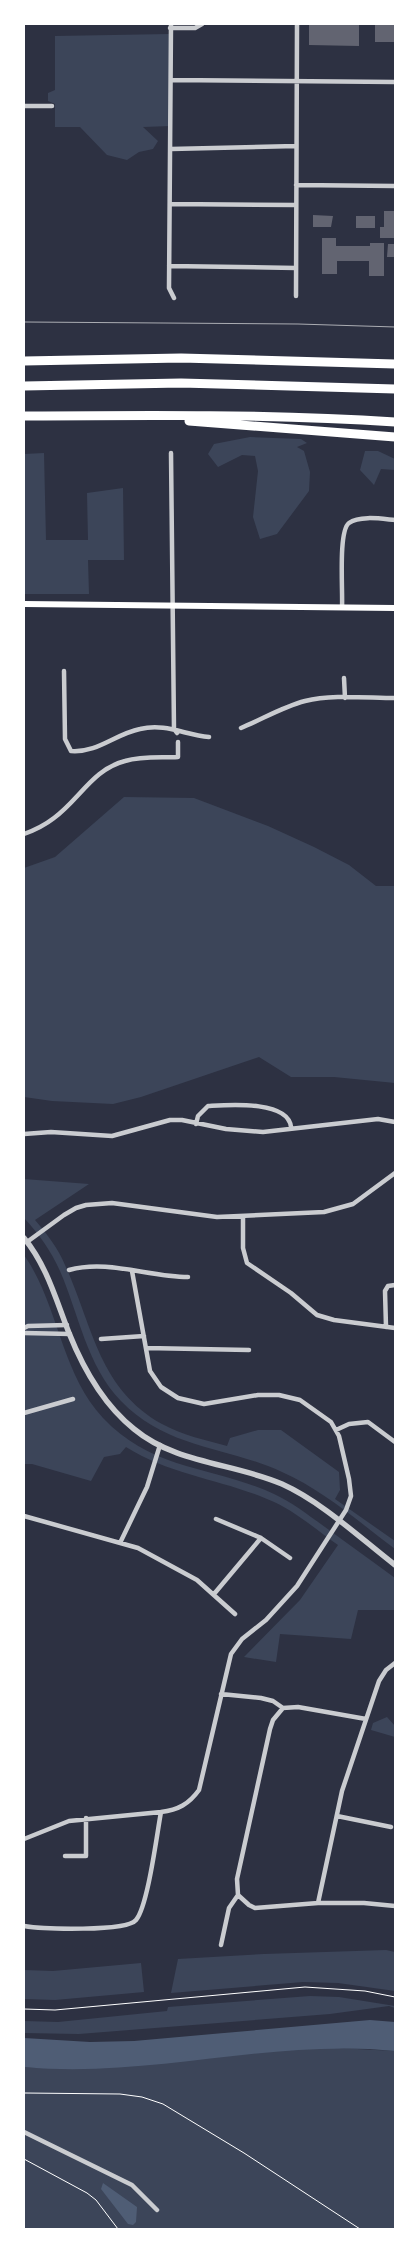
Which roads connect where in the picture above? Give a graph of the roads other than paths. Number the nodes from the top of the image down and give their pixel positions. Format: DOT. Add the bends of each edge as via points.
graph roads {
  1 [pos="202,24"];
  2 [pos="297,24"];
  3 [pos="170,26"];
  4 [pos="170,80"];
  5 [pos="297,82"];
  6 [pos="395,82"];
  7 [pos="24,106"];
  8 [pos="52,106"];
  9 [pos="296,146"];
  10 [pos="171,149"];
  11 [pos="296,185"];
  12 [pos="395,186"];
  13 [pos="170,204"];
  14 [pos="296,205"];
  15 [pos="169,266"];
  16 [pos="296,268"];
  17 [pos="296,296"];
  18 [pos="174,298"];
  19 [pos="106,359"];
  20 [pos="24,361"];
  21 [pos="395,364"];
  22 [pos="24,366"];
  23 [pos="24,386"];
  24 [pos="395,389"];
  25 [pos="126,415"];
  26 [pos="24,416"];
  27 [pos="395,422"];
  28 [pos="395,437"];
  29 [pos="171,453"];
  30 [pos="395,520"];
  31 [pos="24,604"];
  32 [pos="171,606"];
  33 [pos="342,607"];
  34 [pos="395,608"];
  35 [pos="64,671"];
  36 [pos="344,678"];
  37 [pos="345,698"];
  38 [pos="395,698"];
  39 [pos="241,728"];
  40 [pos="176,731"];
  41 [pos="209,737"];
  42 [pos="178,742"];
  43 [pos="24,834"];
  44 [pos="395,1122"];
  45 [pos="196,1124"];
  46 [pos="291,1127"];
  47 [pos="24,1134"];
  48 [pos="395,1173"];
  49 [pos="243,1217"];
  50 [pos="26,1240"];
  51 [pos="69,1270"];
  52 [pos="132,1271"];
  53 [pos="188,1277"];
  54 [pos="395,1285"];
  55 [pos="66,1325"];
  56 [pos="386,1327"];
  57 [pos="24,1328"];
  58 [pos="395,1328"];
  59 [pos="24,1333"];
  60 [pos="70,1334"];
  61 [pos="144,1336"];
  62 [pos="101,1339"];
  63 [pos="146,1348"];
  64 [pos="249,1350"];
  65 [pos="73,1399"];
  66 [pos="24,1413"];
  67 [pos="336,1430"];
  68 [pos="395,1442"];
  69 [pos="160,1445"];
  70 [pos="24,1516"];
  71 [pos="216,1519"];
  72 [pos="339,1521"];
  73 [pos="261,1538"];
  74 [pos="120,1543"];
  75 [pos="290,1558"];
  76 [pos="395,1565"];
  77 [pos="214,1594"];
  78 [pos="236,1614"];
  79 [pos="395,1663"];
  80 [pos="221,1694"];
  81 [pos="283,1708"];
  82 [pos="366,1719"];
  83 [pos="161,1812"];
  84 [pos="337,1816"];
  85 [pos="86,1818"];
  86 [pos="391,1827"];
  87 [pos="24,1839"];
  88 [pos="65,1856"];
  89 [pos="238,1895"];
  90 [pos="318,1903"];
  91 [pos="395,1906"];
  92 [pos="24,1926"];
  93 [pos="221,1945"];
  94 [pos="24,2132"];
  95 [pos="157,2210"];
  1 -- 3 [label="street" via="195,28"];
  2 -- 5 [label="street"];
  3 -- 4 [label="street"];
  4 -- 5 [label="street"];
  4 -- 10 [label="street"];
  5 -- 6 [label="street"];
  5 -- 9 [label="street"];
  7 -- 8 [label="street"];
  9 -- 10 [label="street"];
  9 -- 11 [label="street"];
  10 -- 13 [label="street"];
  11 -- 12 [label="street"];
  11 -- 14 [label="street"];
  13 -- 14 [label="street"];
  13 -- 15 [label="street"];
  14 -- 16 [label="street"];
  15 -- 16 [label="street"];
  15 -- 18 [label="street" via="169,288"];
  16 -- 17 [label="street"];
  19 -- 20 [label="highway"];
  19 -- 21 [label="highway"];
  19 -- 22 [label="highway"];
  23 -- 24 [label="highway" via="181,383"];
  25 -- 26 [label="highway"];
  25 -- 27 [label="highway"];
  25 -- 28 [label="highway"];
  29 -- 32 [label="street"];
  30 -- 33 [label="street" via="360,520 348,524 344,534"];
  31 -- 32 [label="main road"];
  32 -- 33 [label="main road"];
  32 -- 40 [label="street"];
  33 -- 34 [label="main road"];
  35 -- 40 [label="street" via="65,739 71,751 91,750 140,729 154,727"];
  36 -- 37 [label="street"];
  37 -- 38 [label="street"];
  37 -- 39 [label="street" via="307,700"];
  40 -- 41 [label="street"];
  42 -- 43 [label="street" via="178,758 136,759 114,765 91,782 56,817"];
  44 -- 46 [label="street" via="378,1118"];
  45 -- 46 [label="street" via="246,1132"];
  45 -- 46 [label="street" via="198,1116 208,1106 248,1104 285,1114"];
  45 -- 47 [label="street" via="170,1120 112,1136 51,1132"];
  48 -- 49 [label="street" via="362,1198 342,1208"];
  49 -- 50 [label="street" via="196,1216 97,1203 76,1208"];
  49 -- 56 [label="street" via="244,1254 251,1267 317,1315"];
  50 -- 55 [label="street" via="49,1279"];
  51 -- 52 [label="street" via="100,1266"];
  52 -- 53 [label="street"];
  52 -- 61 [label="street"];
  54 -- 56 [label="street" via="388,1286 385,1291"];
  55 -- 57 [label="street"];
  55 -- 60 [label="street"];
  56 -- 58 [label="street"];
  59 -- 60 [label="street"];
  60 -- 69 [label="street" via="100,1392 135,1430"];
  61 -- 62 [label="street"];
  61 -- 63 [label="street"];
  63 -- 64 [label="street"];
  63 -- 67 [label="street" via="150,1371 170,1395 204,1404 258,1395 290,1397 321,1414"];
  65 -- 66 [label="street"];
  67 -- 68 [label="street" via="368,1422"];
  67 -- 72 [label="street" via="344,1452 350,1496"];
  69 -- 72 [label="street" via="195,1459 281,1483 310,1499"];
  69 -- 74 [label="street" via="147,1487"];
  70 -- 74 [label="street"];
  71 -- 73 [label="street"];
  72 -- 76 [label="street"];
  72 -- 80 [label="street" via="291,1594 236,1646"];
  73 -- 75 [label="street"];
  73 -- 77 [label="street"];
  74 -- 77 [label="street" via="138,1548 191,1576"];
  77 -- 78 [label="street"];
  79 -- 82 [label="street" via="379,1681"];
  80 -- 81 [label="street" via="273,1701"];
  80 -- 83 [label="street" via="199,1790 183,1806"];
  81 -- 82 [label="street" via="298,1707"];
  81 -- 89 [label="street" via="270,1729 238,1879"];
  82 -- 84 [label="street"];
  83 -- 85 [label="street"];
  83 -- 92 [label="street" via="144,1902 135,1921 125,1926 94,1928"];
  84 -- 86 [label="street"];
  84 -- 90 [label="street"];
  85 -- 87 [label="street" via="62,1822"];
  85 -- 88 [label="street" via="86,1856"];
  89 -- 90 [label="street" via="255,1908"];
  89 -- 93 [label="street" via="229,1908"];
  90 -- 91 [label="street"];
  94 -- 95 [label="street" via="132,2185"];
}
